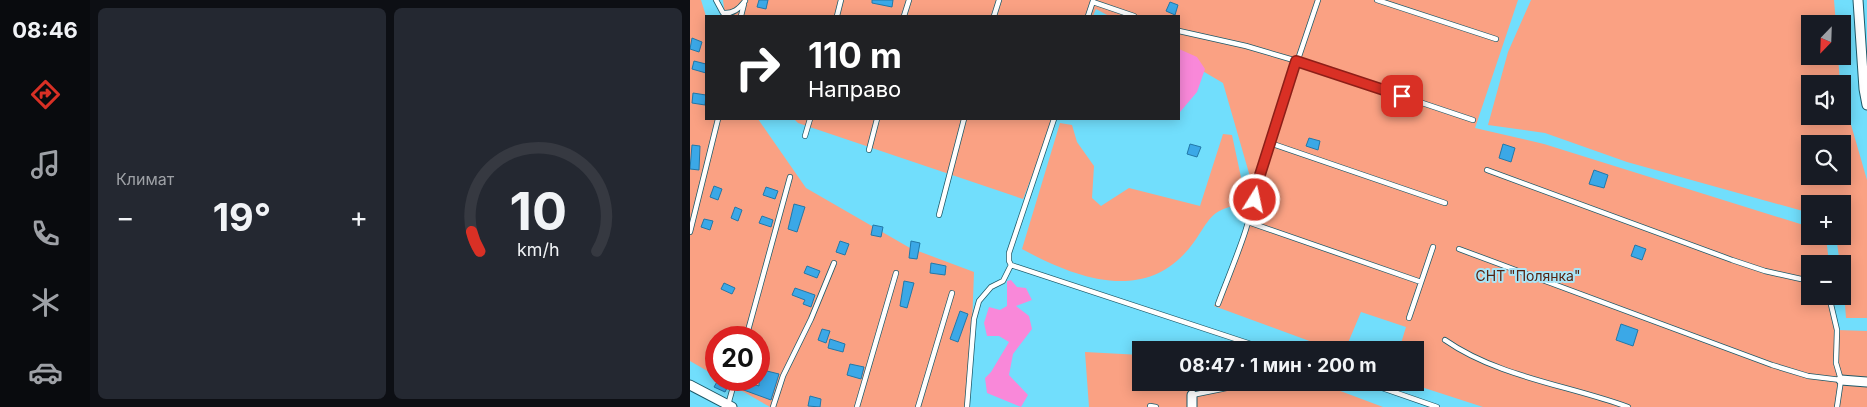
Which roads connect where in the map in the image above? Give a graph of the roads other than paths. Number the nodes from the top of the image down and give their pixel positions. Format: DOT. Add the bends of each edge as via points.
graph roads {
  1 [pos="716,0"];
  2 [pos="745,0"];
  3 [pos="841,0"];
  4 [pos="909,0"];
  5 [pos="999,0"];
  6 [pos="1318,0"];
  7 [pos="1377,0"];
  8 [pos="1858,0"];
  9 [pos="1093,1"];
  10 [pos="741,15"];
  11 [pos="837,15"];
  12 [pos="904,15"];
  13 [pos="994,15"];
  14 [pos="1088,15"];
  15 [pos="1131,15"];
  16 [pos="1180,31"];
  17 [pos="1496,39"];
  18 [pos="1296,61"];
  19 [pos="1867,105"];
  20 [pos="718,120"];
  21 [pos="810,120"];
  22 [pos="877,120"];
  23 [pos="964,120"];
  24 [pos="1054,120"];
  25 [pos="1473,120"];
  26 [pos="805,136"];
  27 [pos="1270,143"];
  28 [pos="869,150"];
  29 [pos="1486,170"];
  30 [pos="790,177"];
  31 [pos="1445,203"];
  32 [pos="938,215"];
  33 [pos="1248,222"];
  34 [pos="690,232"];
  35 [pos="1433,247"];
  36 [pos="1459,249"];
  37 [pos="834,263"];
  38 [pos="1011,265"];
  39 [pos="896,273"];
  40 [pos="1801,279"];
  41 [pos="1421,282"];
  42 [pos="952,293"];
  43 [pos="1218,304"];
  44 [pos="1831,305"];
  45 [pos="1409,318"];
  46 [pos="749,326"];
  47 [pos="1445,340"];
  48 [pos="1242,341"];
  49 [pos="1841,380"];
  50 [pos="1867,382"];
  51 [pos="690,385"];
  52 [pos="733,391"];
  53 [pos="1192,391"];
  54 [pos="1212,391"];
  55 [pos="1391,391"];
  56 [pos="1192,395"];
  57 [pos="730,406"];
  58 [pos="1150,406"];
  59 [pos="773,407"];
  60 [pos="857,407"];
  61 [pos="918,407"];
  62 [pos="967,407"];
  63 [pos="1156,407"];
  64 [pos="1192,407"];
  65 [pos="1437,407"];
  66 [pos="1628,407"];
  67 [pos="1837,407"];
  1 -- 2 [label="lane" via="722,13 728,14 738,10"];
  2 -- 10 [label="lane"];
  3 -- 11 [label="lane"];
  4 -- 12 [label="lane"];
  5 -- 13 [label="lane"];
  6 -- 18 [label="lane"];
  7 -- 17 [label="lane"];
  8 -- 19 [label="street"];
  9 -- 14 [label="lane"];
  9 -- 15 [label="lane"];
  16 -- 18 [label="lane"];
  18 -- 25 [label="lane"];
  18 -- 27 [label="lane"];
  20 -- 34 [label="lane"];
  21 -- 26 [label="lane"];
  22 -- 28 [label="lane"];
  23 -- 32 [label="lane"];
  24 -- 38 [label="lane" via="1009,253"];
  27 -- 31 [label="lane"];
  27 -- 33 [label="lane"];
  29 -- 40 [label="lane" via="1732,260"];
  30 -- 46 [label="lane"];
  33 -- 41 [label="lane"];
  33 -- 43 [label="lane"];
  35 -- 41 [label="lane"];
  36 -- 49 [label="lane" via="1772,365 1808,376"];
  37 -- 59 [label="lane" via="782,376"];
  38 -- 48 [label="lane"];
  38 -- 62 [label="lane" via="1003,280 983,294 979,301 974,319"];
  39 -- 60 [label="lane"];
  41 -- 45 [label="lane"];
  42 -- 61 [label="lane"];
  44 -- 49 [label="lane" via="1837,330 1836,363"];
  47 -- 66 [label="lane" via="1488,364"];
  49 -- 50 [label="street"];
  49 -- 67 [label="lane"];
  51 -- 57 [label="street"];
  52 -- 57 [label="lane"];
  53 -- 56 [label="lane"];
  54 -- 56 [label="lane"];
  55 -- 65 [label="lane"];
  56 -- 64 [label="street"];
  58 -- 63 [label="lane"];
}
